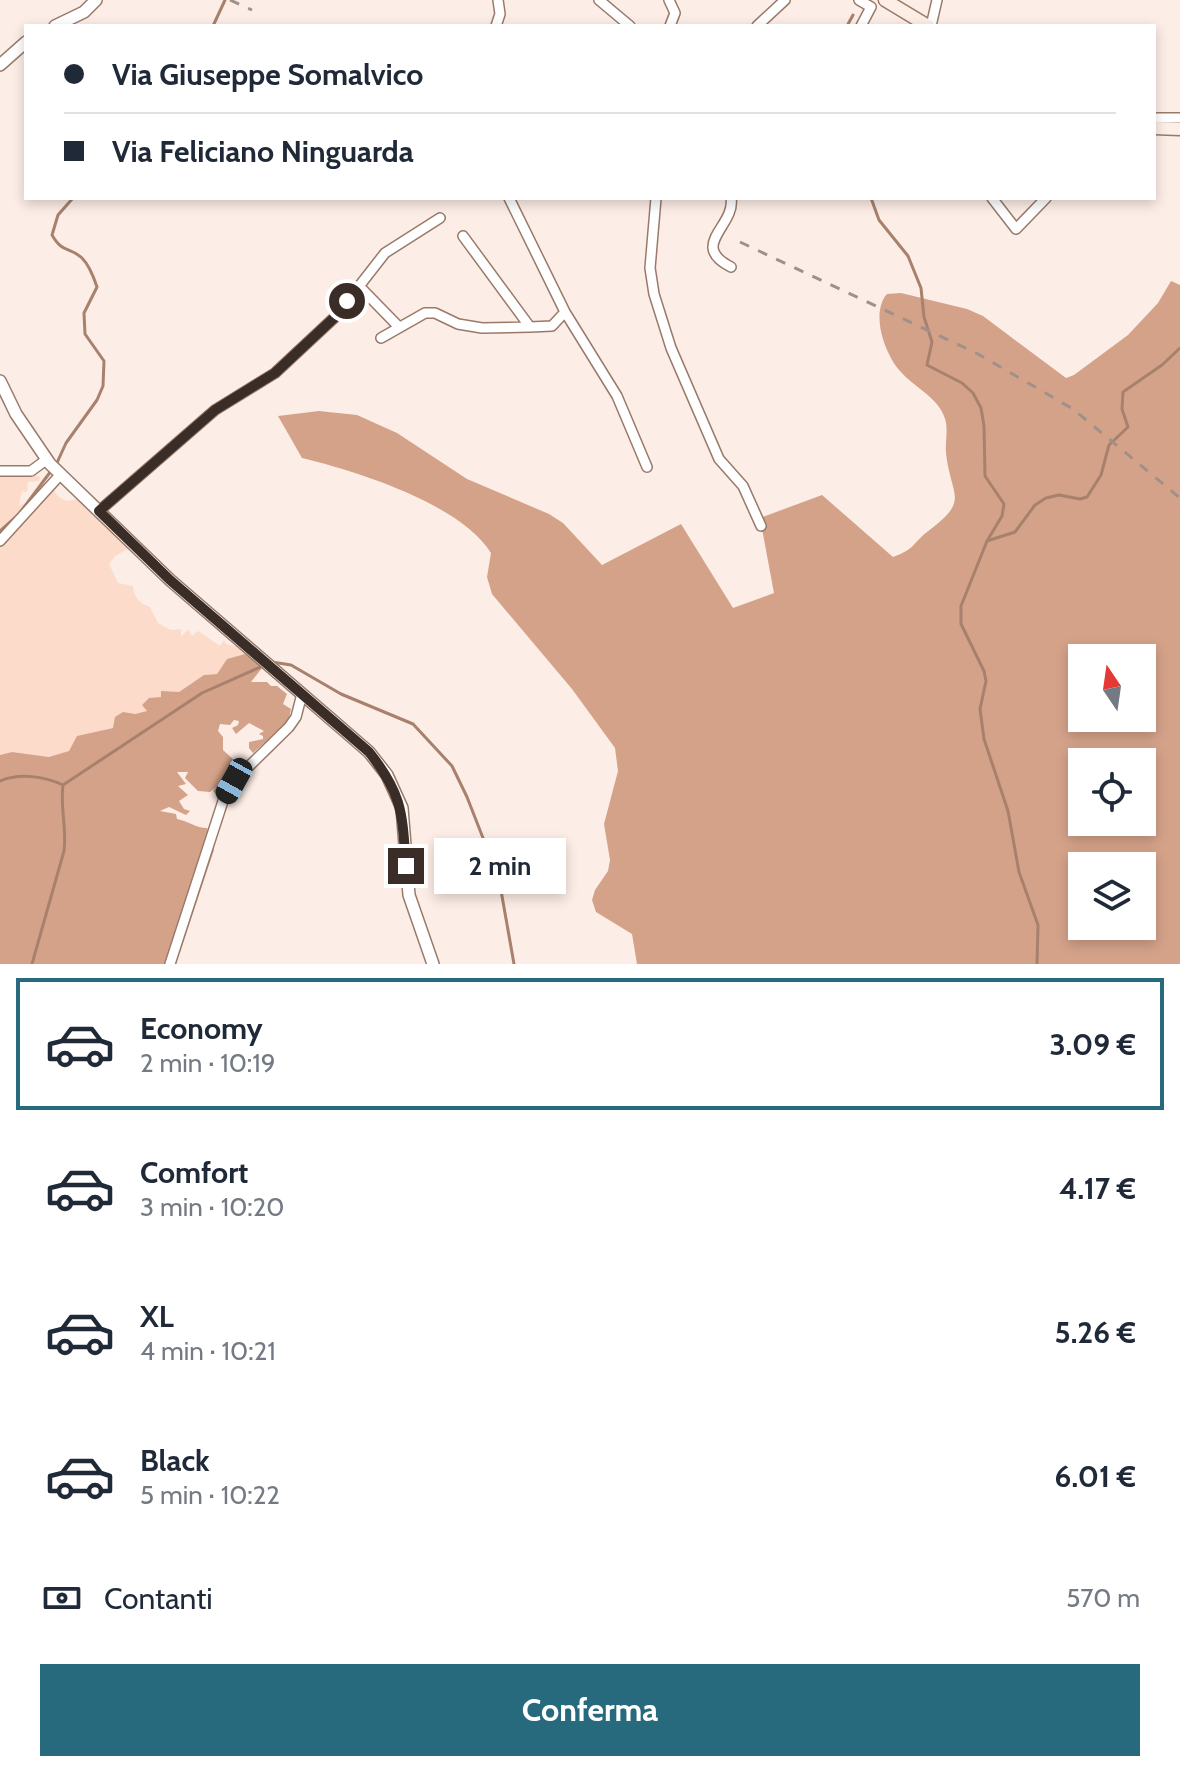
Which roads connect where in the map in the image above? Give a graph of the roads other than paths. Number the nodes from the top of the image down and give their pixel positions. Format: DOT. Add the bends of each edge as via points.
graph roads {
  1 [pos="96,0"];
  2 [pos="498,0"];
  3 [pos="599,0"];
  4 [pos="669,0"];
  5 [pos="785,0"];
  6 [pos="859,0"];
  7 [pos="885,0"];
  8 [pos="937,0"];
  9 [pos="767,21"];
  10 [pos="59,24"];
  11 [pos="497,24"];
  12 [pos="628,24"];
  13 [pos="671,24"];
  14 [pos="862,24"];
  15 [pos="927,24"];
  16 [pos="931,24"];
  17 [pos="24,44"];
  18 [pos="0,65"];
  19 [pos="1156,118"];
  20 [pos="1180,118"];
  21 [pos="1156,128"];
  22 [pos="1180,129"];
  23 [pos="510,200"];
  24 [pos="656,200"];
  25 [pos="731,200"];
  26 [pos="994,200"];
  27 [pos="1044,200"];
  28 [pos="440,218"];
  29 [pos="463,236"];
  30 [pos="731,267"];
  31 [pos="359,286"];
  32 [pos="565,312"];
  33 [pos="399,327"];
  34 [pos="530,327"];
  35 [pos="381,338"];
  36 [pos="0,381"];
  37 [pos="647,467"];
  38 [pos="54,468"];
  39 [pos="0,471"];
  40 [pos="99,511"];
  41 [pos="761,526"];
  42 [pos="0,541"];
  43 [pos="302,694"];
  44 [pos="170,964"];
  45 [pos="433,964"];
  1 -- 10 [label="street"];
  2 -- 11 [label="street"];
  3 -- 12 [label="street"];
  4 -- 13 [label="street" via="675,13"];
  5 -- 9 [label="street"];
  6 -- 14 [label="street" via="871,7"];
  7 -- 15 [label="main road"];
  8 -- 16 [label="street"];
  17 -- 18 [label="street"];
  19 -- 20 [label="street"];
  21 -- 22 [label="main road"];
  23 -- 32 [label="street"];
  24 -- 41 [label="street" via="650,268 671,348 719,459 743,486"];
  25 -- 30 [label="street" via="712,245 719,261"];
  26 -- 27 [label="street" via="1016,229"];
  28 -- 31 [label="street" via="385,253"];
  29 -- 34 [label="street"];
  31 -- 33 [label="street"];
  31 -- 40 [label="street" via="335,317 275,373 215,410"];
  32 -- 34 [label="street" via="552,326"];
  32 -- 37 [label="street" via="617,396"];
  33 -- 34 [label="street" via="435,313 482,328"];
  33 -- 35 [label="street"];
  36 -- 38 [label="street"];
  38 -- 39 [label="street"];
  38 -- 40 [label="street"];
  38 -- 42 [label="street"];
  40 -- 43 [label="street"];
  43 -- 44 [label="street" via="289,727 234,781 224,798"];
  43 -- 45 [label="street" via="369,752 387,775 402,808 409,895"];
}
